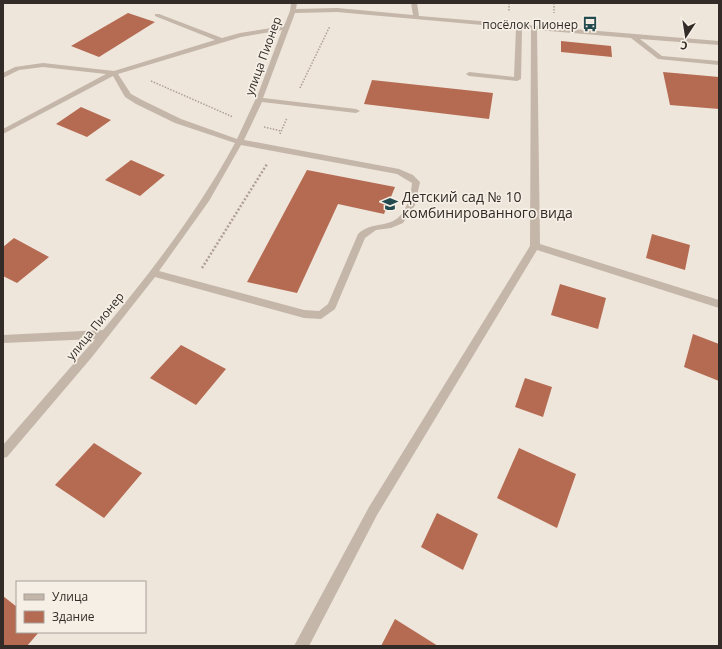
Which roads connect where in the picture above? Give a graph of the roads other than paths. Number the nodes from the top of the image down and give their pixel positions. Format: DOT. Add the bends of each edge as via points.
graph roads {
  1 [pos="414,3"];
  2 [pos="293,7"];
  3 [pos="157,16"];
  4 [pos="416,17"];
  5 [pos="519,27"];
  6 [pos="286,28"];
  7 [pos="534,28"];
  8 [pos="633,36"];
  9 [pos="220,40"];
  10 [pos="719,43"];
  11 [pos="719,62"];
  12 [pos="114,73"];
  13 [pos="469,74"];
  14 [pos="3,76"];
  15 [pos="261,100"];
  16 [pos="356,111"];
  17 [pos="3,132"];
  18 [pos="240,142"];
  19 [pos="535,246"];
  20 [pos="153,273"];
  21 [pos="719,304"];
  22 [pos="105,334"];
  23 [pos="3,339"];
  24 [pos="3,453"];
  25 [pos="301,646"];
  1 -- 4 [label="street"];
  2 -- 4 [label="street, улица Пионер"];
  2 -- 6 [label="street, улица Пионер"];
  3 -- 9 [label="street"];
  4 -- 5 [label="street, улица Пионер"];
  5 -- 7 [label="street, улица Пионер"];
  5 -- 13 [label="street" via="517,79"];
  6 -- 9 [label="street" via="255,31"];
  6 -- 15 [label="street, улица Пионер"];
  7 -- 8 [label="street, улица Пионер"];
  7 -- 19 [label="street"];
  8 -- 10 [label="street, улица Пионер"];
  8 -- 11 [label="street" via="660,58"];
  9 -- 12 [label="street"];
  12 -- 14 [label="street" via="43,65 17,68"];
  12 -- 17 [label="street"];
  12 -- 18 [label="street" via="128,94 139,102 178,121"];
  15 -- 16 [label="street"];
  15 -- 18 [label="street, улица Пионер"];
  18 -- 20 [label="street, улица Пионер" via="222,173"];
  18 -- 20 [label="street" via="399,172 416,182 416,191 405,216 397,223 370,228 362,236 332,306 322,314 304,314"];
  19 -- 21 [label="street"];
  19 -- 25 [label="street" via="373,511"];
  20 -- 22 [label="street, улица Пионер"];
  22 -- 23 [label="street"];
  22 -- 24 [label="street, улица Пионер"];
}
